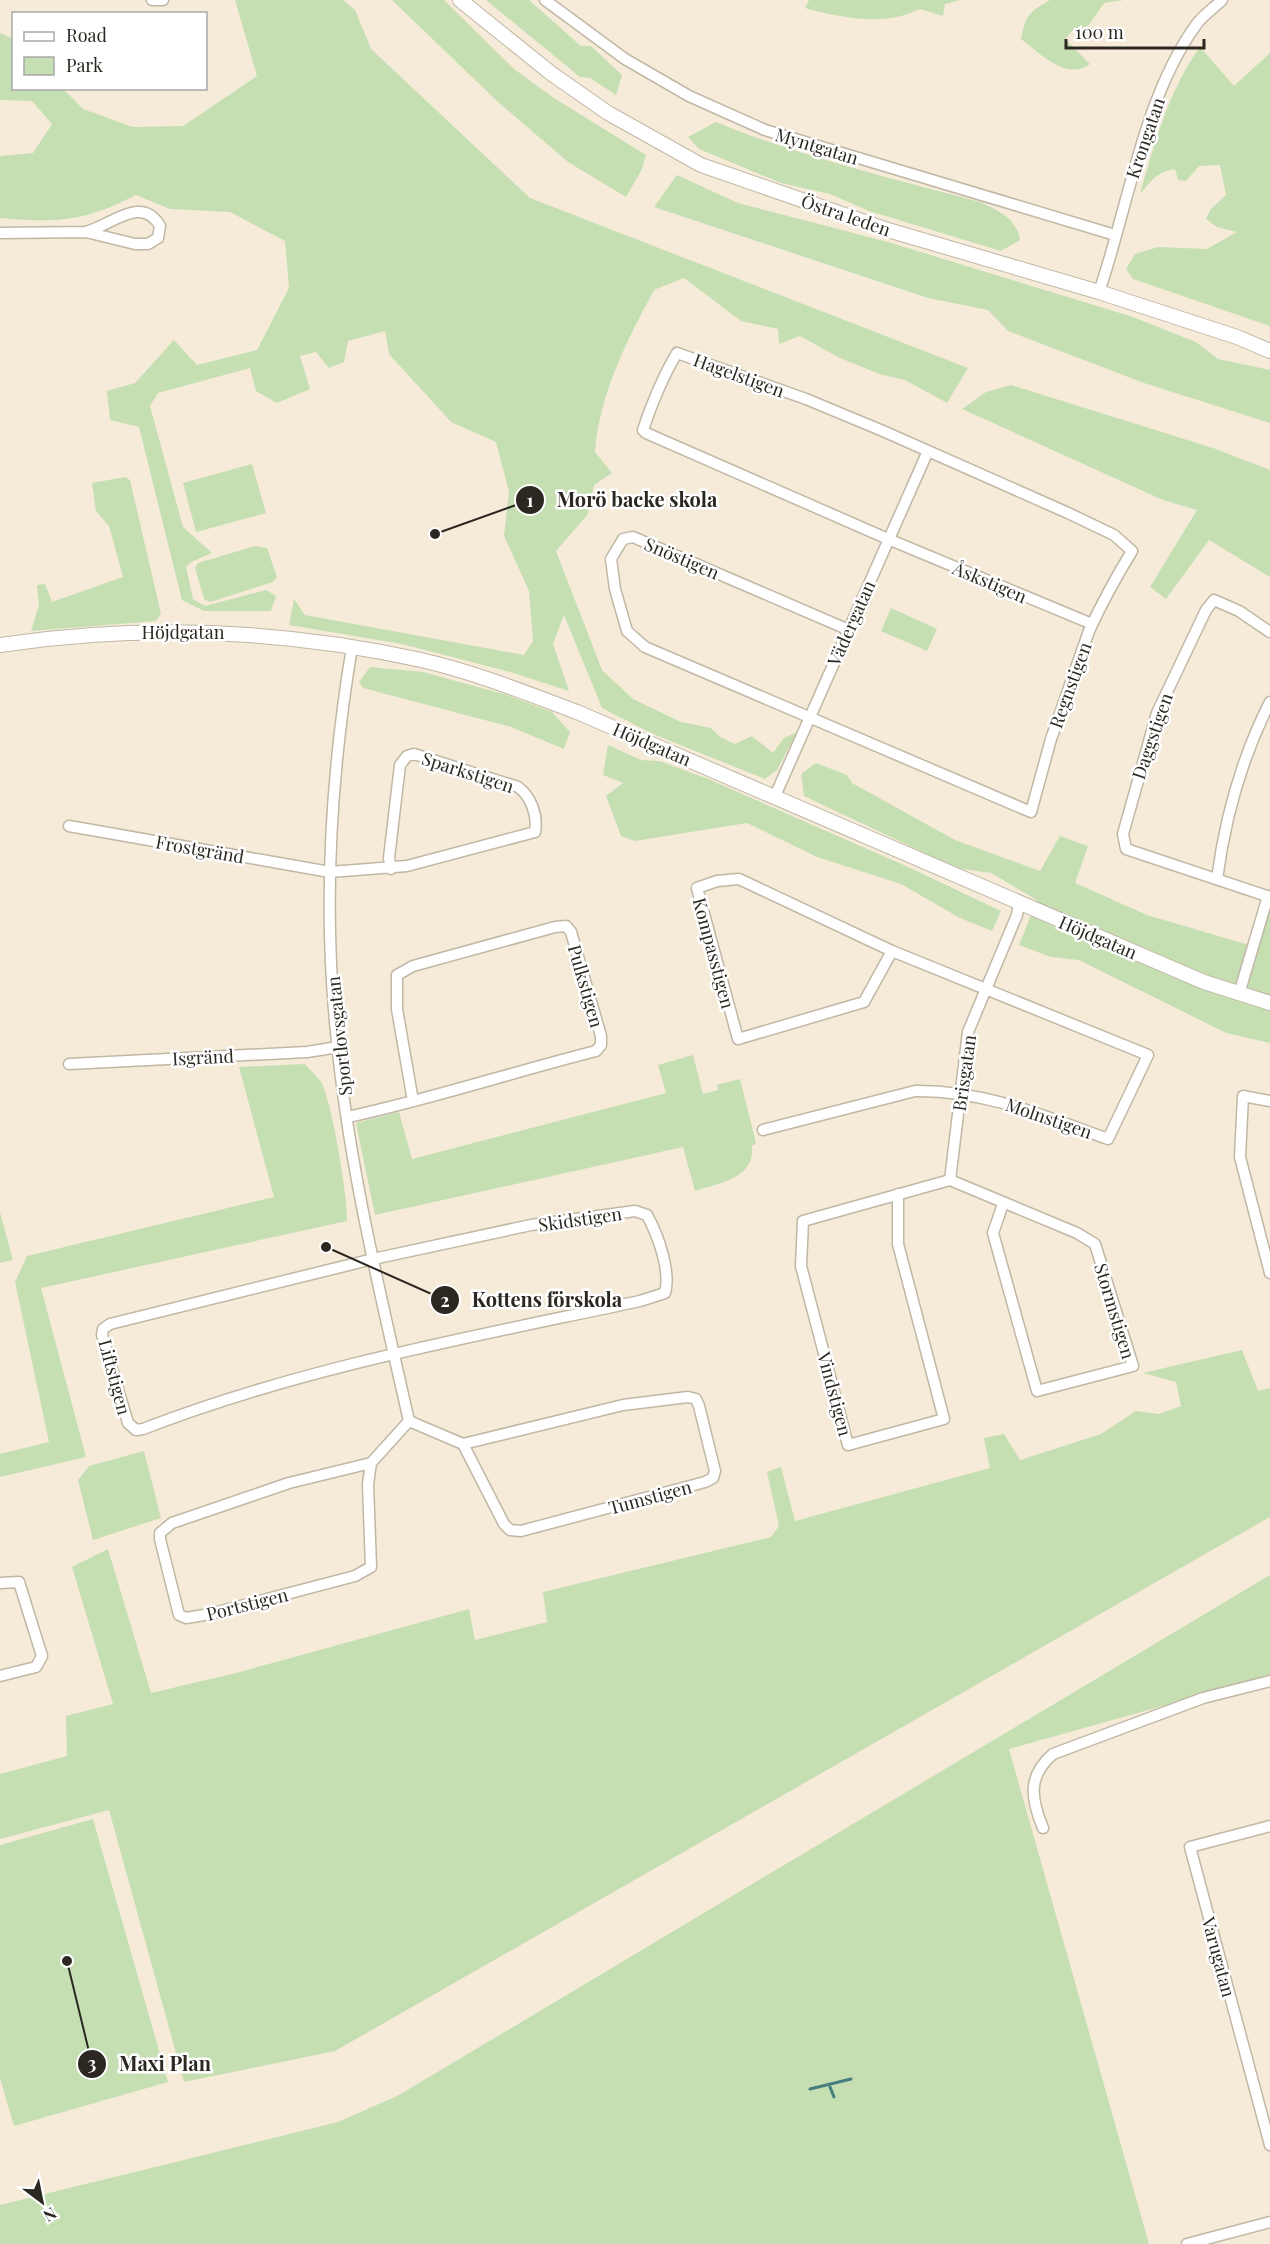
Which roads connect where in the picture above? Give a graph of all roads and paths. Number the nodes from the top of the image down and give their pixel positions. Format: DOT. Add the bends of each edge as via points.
graph roads {
  1 [pos="152,0"];
  2 [pos="163,0"];
  3 [pos="460,0"];
  4 [pos="545,0"];
  5 [pos="1222,0"];
  6 [pos="86,232"];
  7 [pos="0,233"];
  8 [pos="1115,235"];
  9 [pos="1099,292"];
  10 [pos="1270,351"];
  11 [pos="928,451"];
  12 [pos="888,539"];
  13 [pos="1092,624"];
  14 [pos="849,630"];
  15 [pos="1270,632"];
  16 [pos="0,645"];
  17 [pos="352,647"];
  18 [pos="1270,702"];
  19 [pos="809,717"];
  20 [pos="775,796"];
  21 [pos="69,826"];
  22 [pos="391,869"];
  23 [pos="330,872"];
  24 [pos="1217,879"];
  25 [pos="1269,896"];
  26 [pos="1019,903"];
  27 [pos="891,951"];
  28 [pos="986,988"];
  29 [pos="1239,994"];
  30 [pos="1270,1003"];
  31 [pos="338,1047"];
  32 [pos="69,1064"];
  33 [pos="961,1095"];
  34 [pos="412,1101"];
  35 [pos="1270,1101"];
  36 [pos="348,1118"];
  37 [pos="763,1130"];
  38 [pos="950,1180"];
  39 [pos="898,1194"];
  40 [pos="1003,1204"];
  41 [pos="373,1258"];
  42 [pos="1270,1273"];
  43 [pos="394,1355"];
  44 [pos="409,1421"];
  45 [pos="463,1444"];
  46 [pos="370,1463"];
  47 [pos="0,1583"];
  48 [pos="0,1676"];
  49 [pos="1270,1681"];
  50 [pos="1270,1826"];
  51 [pos="1042,1828"];
  52 [pos="1270,2145"];
  53 [pos="1270,2222"];
  54 [pos="1187,2244"];
  1 -- 2 [label="street"];
  3 -- 9 [label="street, Östra leden" via="608,113 701,165 888,230"];
  4 -- 8 [label="street, Myntgatan" via="632,63 689,96 765,130"];
  5 -- 8 [label="street, Krongatan" via="1196,24 1166,78"];
  6 -- 6 [label="street" via="142,210 154,215 160,226 158,238 144,244"];
  6 -- 7 [label="street"];
  8 -- 9 [label="street, Krongatan"];
  9 -- 10 [label="street, Östra leden"];
  11 -- 12 [label="street, Vädergatan"];
  11 -- 12 [label="street, Hagelstigen" via="806,399 677,353 663,375 643,430 646,433"];
  11 -- 13 [label="street, Regnstigen" via="1114,535 1132,551"];
  12 -- 13 [label="street, Åskstigen"];
  12 -- 14 [label="street, Vädergatan"];
  13 -- 19 [label="street, Regnstigen" via="1051,739 1031,812"];
  14 -- 19 [label="street, Vädergatan"];
  14 -- 19 [label="street, Snöstigen" via="633,537 623,539 611,559 615,589 627,631 633,638 645,647"];
  15 -- 24 [label="street, Daggstigen" via="1214,600 1206,610 1157,712 1123,834 1126,849"];
  16 -- 17 [label="street, Höjdgatan" via="117,632 184,631 291,637"];
  17 -- 20 [label="street, Höjdgatan" via="423,661 526,692"];
  17 -- 23 [label="street, Sportlovsgatan" via="336,761"];
  18 -- 24 [label="street" via="1231,807"];
  19 -- 20 [label="street, Vädergatan"];
  20 -- 26 [label="street, Höjdgatan"];
  21 -- 23 [label="street, Frostgränd"];
  22 -- 22 [label="street, Sparkstigen" via="535,832 537,823 527,793 414,754 406,756 400,765"];
  22 -- 23 [label="street, Sparkstigen"];
  23 -- 31 [label="street, Sportlovsgatan" via="330,939"];
  24 -- 25 [label="street, Daggstigen"];
  25 -- 29 [label="street"];
  26 -- 28 [label="street, Brisgatan"];
  26 -- 29 [label="street, Höjdgatan"];
  27 -- 27 [label="street, Kompasstigen" via="864,1002 738,1039 697,888 739,879"];
  27 -- 28 [label="street, Kompasstigen"];
  28 -- 33 [label="street, Brisgatan" via="968,1032"];
  28 -- 33 [label="street, Molnstigen" via="1148,1055 1108,1138 997,1099"];
  29 -- 30 [label="street, Höjdgatan"];
  31 -- 32 [label="street, Isgränd" via="307,1052"];
  31 -- 36 [label="street, Sportlovsgatan"];
  33 -- 37 [label="street, Molnstigen" via="915,1091"];
  33 -- 38 [label="street, Brisgatan"];
  34 -- 34 [label="street, Pulkstigen" via="596,1051 601,1036 566,926 413,966 397,975 397,1009"];
  34 -- 36 [label="street, Pulkstigen"];
  35 -- 42 [label="street" via="1243,1096 1240,1157"];
  36 -- 41 [label="street, Sportlovsgatan"];
  38 -- 39 [label="street, Vindstigen"];
  38 -- 40 [label="street, Stormstigen"];
  39 -- 39 [label="street, Vindstigen" via="898,1244 944,1419 848,1445 801,1266 803,1221"];
  40 -- 40 [label="street, Stormstigen" via="993,1233 1037,1391 1133,1366 1095,1244"];
  41 -- 43 [label="street, Sportlovsgatan"];
  41 -- 43 [label="street, Skidstigen" via="531,1225 635,1211 649,1219 666,1276 665,1293 654,1297"];
  41 -- 43 [label="street, Liftstigen" via="110,1324 102,1335 128,1423 136,1430 230,1397 335,1367"];
  43 -- 44 [label="street, Sportlovsgatan"];
  44 -- 45 [label="street"];
  44 -- 46 [label="street"];
  45 -- 45 [label="street, Tumstigen" via="510,1530 521,1531 705,1482 713,1478 715,1471 699,1406 696,1399 688,1397 623,1405"];
  46 -- 46 [label="street, Portstigen" via="371,1567 355,1576 210,1614 186,1618 179,1615 160,1539 164,1528 289,1483"];
  47 -- 48 [label="street" via="19,1582 42,1656 36,1666"];
  49 -- 51 [label="street" via="1203,1698 1053,1754 1032,1784"];
  50 -- 52 [label="street, Varugatan" via="1190,1848"];
  53 -- 54 [label="street"];
}
